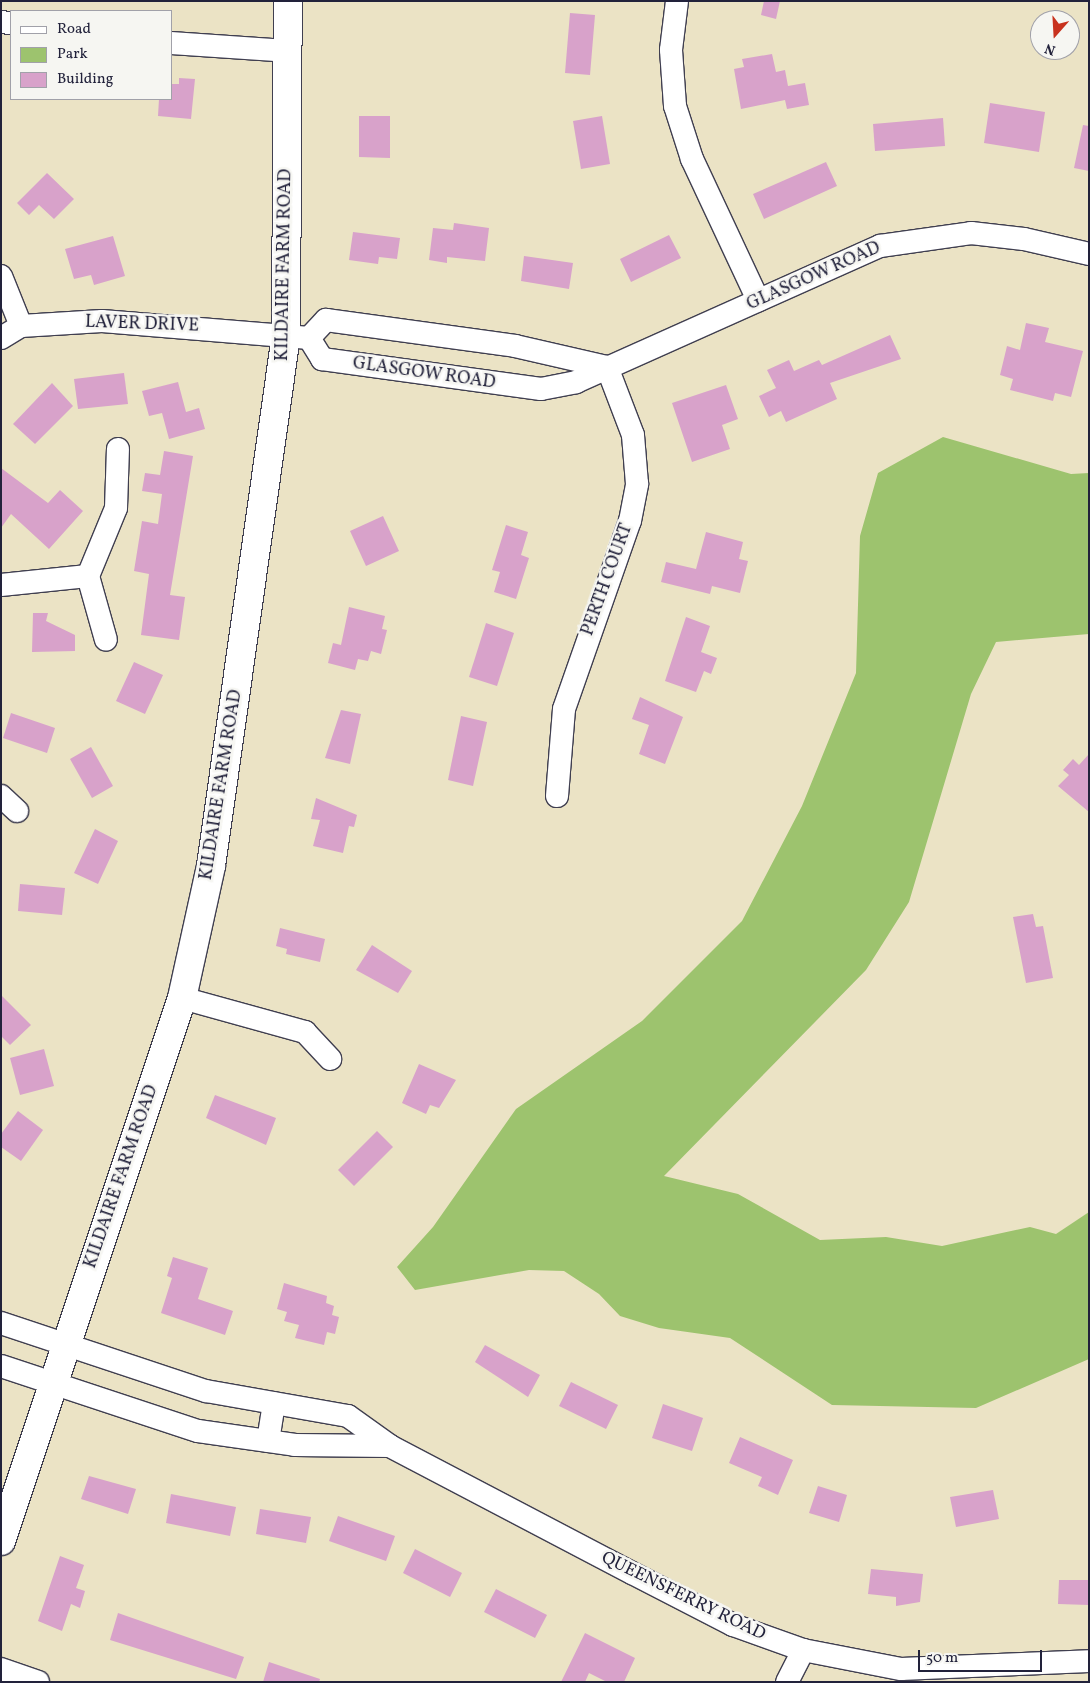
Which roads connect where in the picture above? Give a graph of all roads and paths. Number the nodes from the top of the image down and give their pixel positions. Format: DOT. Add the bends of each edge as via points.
graph roads {
  1 [pos="288,1"];
  2 [pos="676,1"];
  3 [pos="172,43"];
  4 [pos="287,52"];
  5 [pos="1089,254"];
  6 [pos="1,276"];
  7 [pos="758,300"];
  8 [pos="21,326"];
  9 [pos="297,337"];
  10 [pos="1,338"];
  11 [pos="607,367"];
  12 [pos="118,449"];
  13 [pos="88,576"];
  14 [pos="1,585"];
  15 [pos="106,640"];
  16 [pos="557,796"];
  17 [pos="182,998"];
  18 [pos="330,1059"];
  19 [pos="1,1323"];
  20 [pos="64,1344"];
  21 [pos="1,1366"];
  22 [pos="52,1383"];
  23 [pos="274,1403"];
  24 [pos="268,1441"];
  25 [pos="390,1446"];
  26 [pos="1,1541"];
  27 [pos="803,1650"];
  28 [pos="1089,1661"];
  29 [pos="1,1669"];
  30 [pos="38,1682"];
  31 [pos="787,1682"];
  1 -- 4 [label="main road, KILDAIRE FARM ROAD"];
  2 -- 7 [label="street" via="671,50 675,106 692,159"];
  3 -- 4 [label="street"];
  4 -- 9 [label="main road, KILDAIRE FARM ROAD"];
  5 -- 7 [label="street, GLASGOW ROAD" via="1000,235 918,238 849,258"];
  6 -- 8 [label="street"];
  7 -- 11 [label="street, GLASGOW ROAD"];
  8 -- 9 [label="street, LAVER DRIVE" via="102,321"];
  8 -- 10 [label="street, LAVER DRIVE"];
  9 -- 11 [label="street" via="326,320 515,346"];
  9 -- 11 [label="street, GLASGOW ROAD" via="322,359 509,386 557,387"];
  9 -- 17 [label="main road, KILDAIRE FARM ROAD" via="211,866"];
  11 -- 16 [label="street, PERTH COURT" via="633,435 637,484 630,521 564,709"];
  12 -- 13 [label="street" via="116,508"];
  13 -- 14 [label="street"];
  13 -- 15 [label="street"];
  17 -- 18 [label="street" via="304,1032"];
  17 -- 20 [label="main road, KILDAIRE FARM ROAD"];
  19 -- 20 [label="street, QUEENSFERRY ROAD"];
  20 -- 22 [label="main road, KILDAIRE FARM ROAD"];
  20 -- 23 [label="street, QUEENSFERRY ROAD" via="206,1391"];
  21 -- 22 [label="street"];
  22 -- 24 [label="street" via="198,1431"];
  22 -- 26 [label="main road, KILDAIRE FARM ROAD"];
  23 -- 24 [label="street"];
  23 -- 25 [label="street, QUEENSFERRY ROAD" via="348,1416"];
  24 -- 25 [label="street" via="344,1448"];
  25 -- 27 [label="street, QUEENSFERRY ROAD" via="733,1625"];
  27 -- 28 [label="street, QUEENSFERRY ROAD" via="901,1668"];
  27 -- 31 [label="street"];
  29 -- 30 [label="street"];
}
